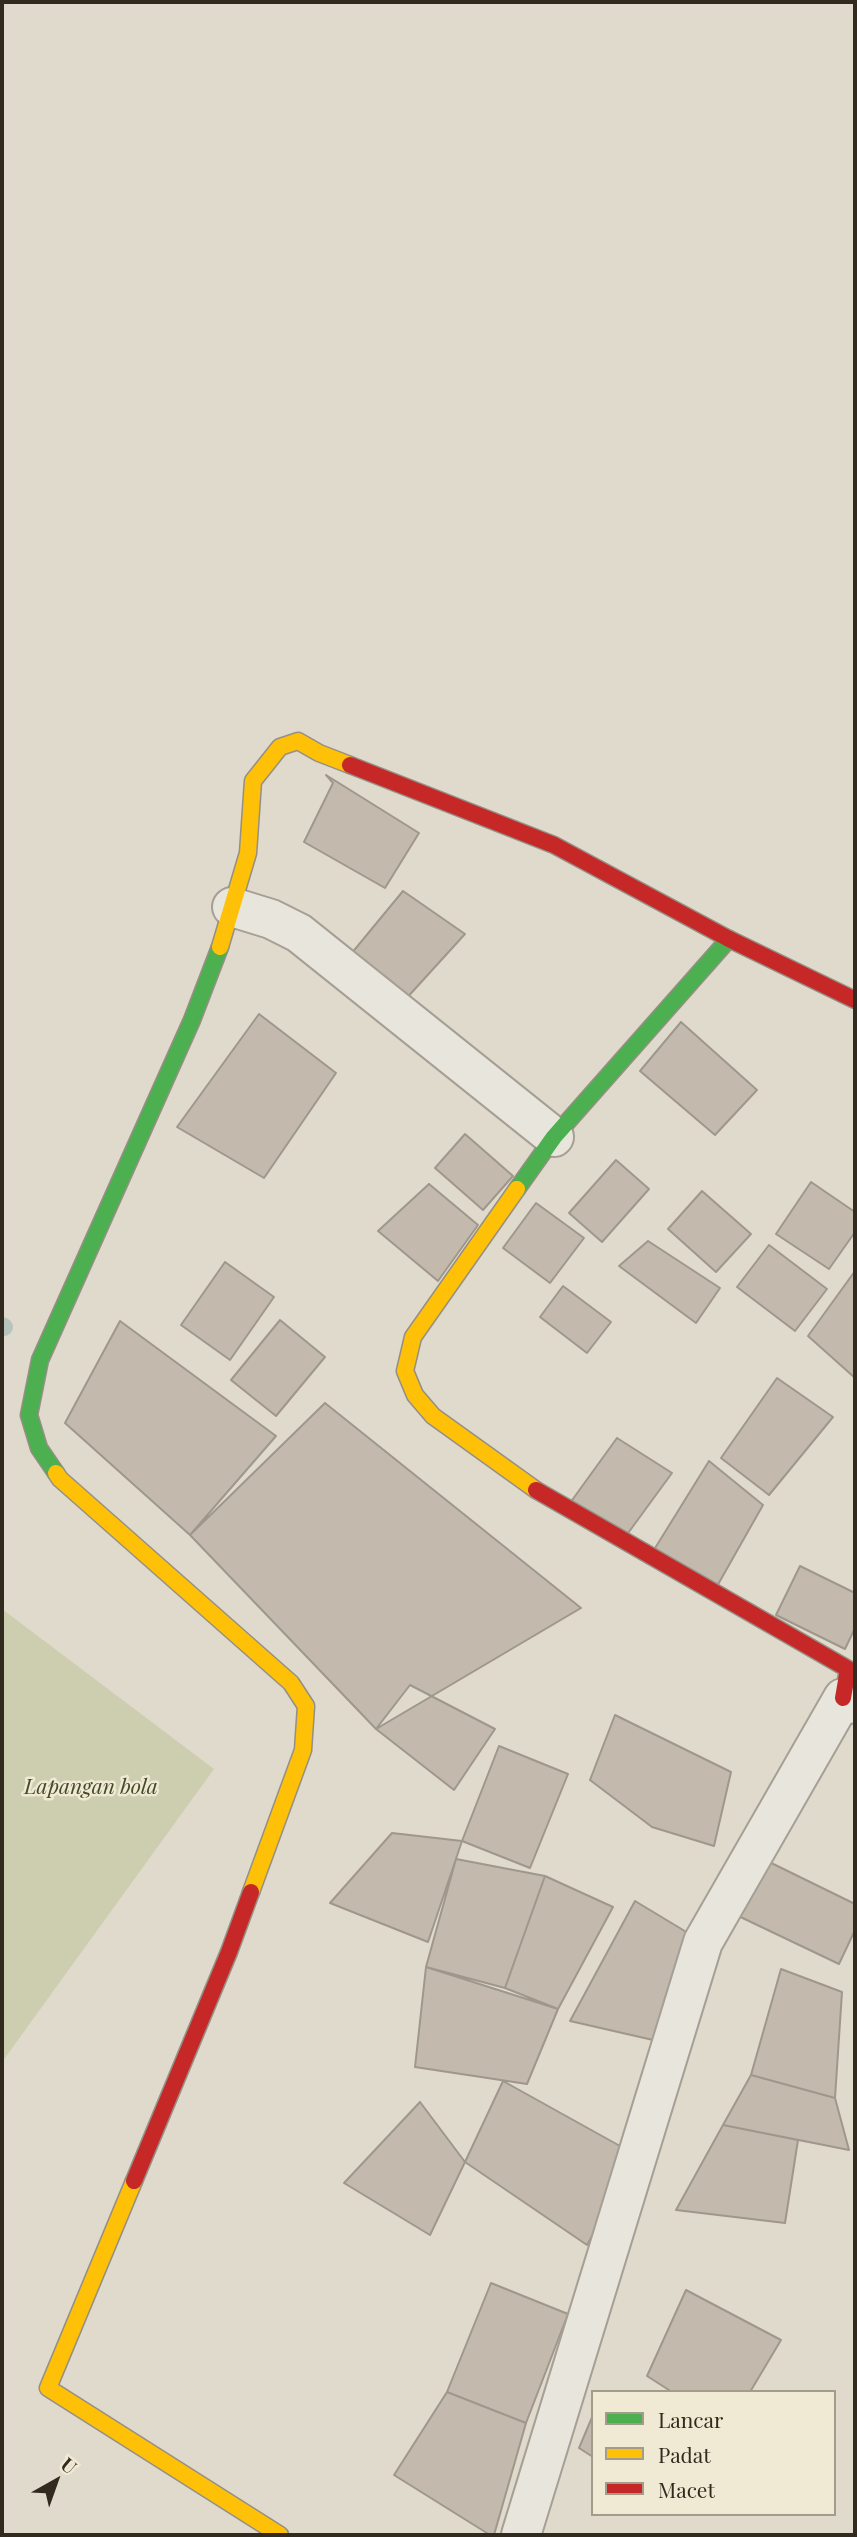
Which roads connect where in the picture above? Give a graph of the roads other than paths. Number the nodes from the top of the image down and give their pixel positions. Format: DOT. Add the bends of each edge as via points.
graph roads {
  1 [pos="232,907"];
  2 [pos="729,939"];
  3 [pos="855,1000"];
  4 [pos="554,1137"];
  5 [pos="849,1701"];
  6 [pos="280,2535"];
  7 [pos="521,2535"];
  1 -- 2 [label="street" via="248,853 253,781 280,747 298,741 554,845"];
  1 -- 4 [label="street" via="299,933"];
  1 -- 6 [label="street" via="192,1020 40,1360 29,1415 39,1448 60,1479 291,1683 306,1706 303,1750 229,1952 48,2388"];
  2 -- 3 [label="street"];
  2 -- 4 [label="street"];
  4 -- 5 [label="street" via="413,1337 405,1371 415,1395 433,1416 535,1490 848,1669"];
  5 -- 7 [label="street" via="703,1941"];
}
